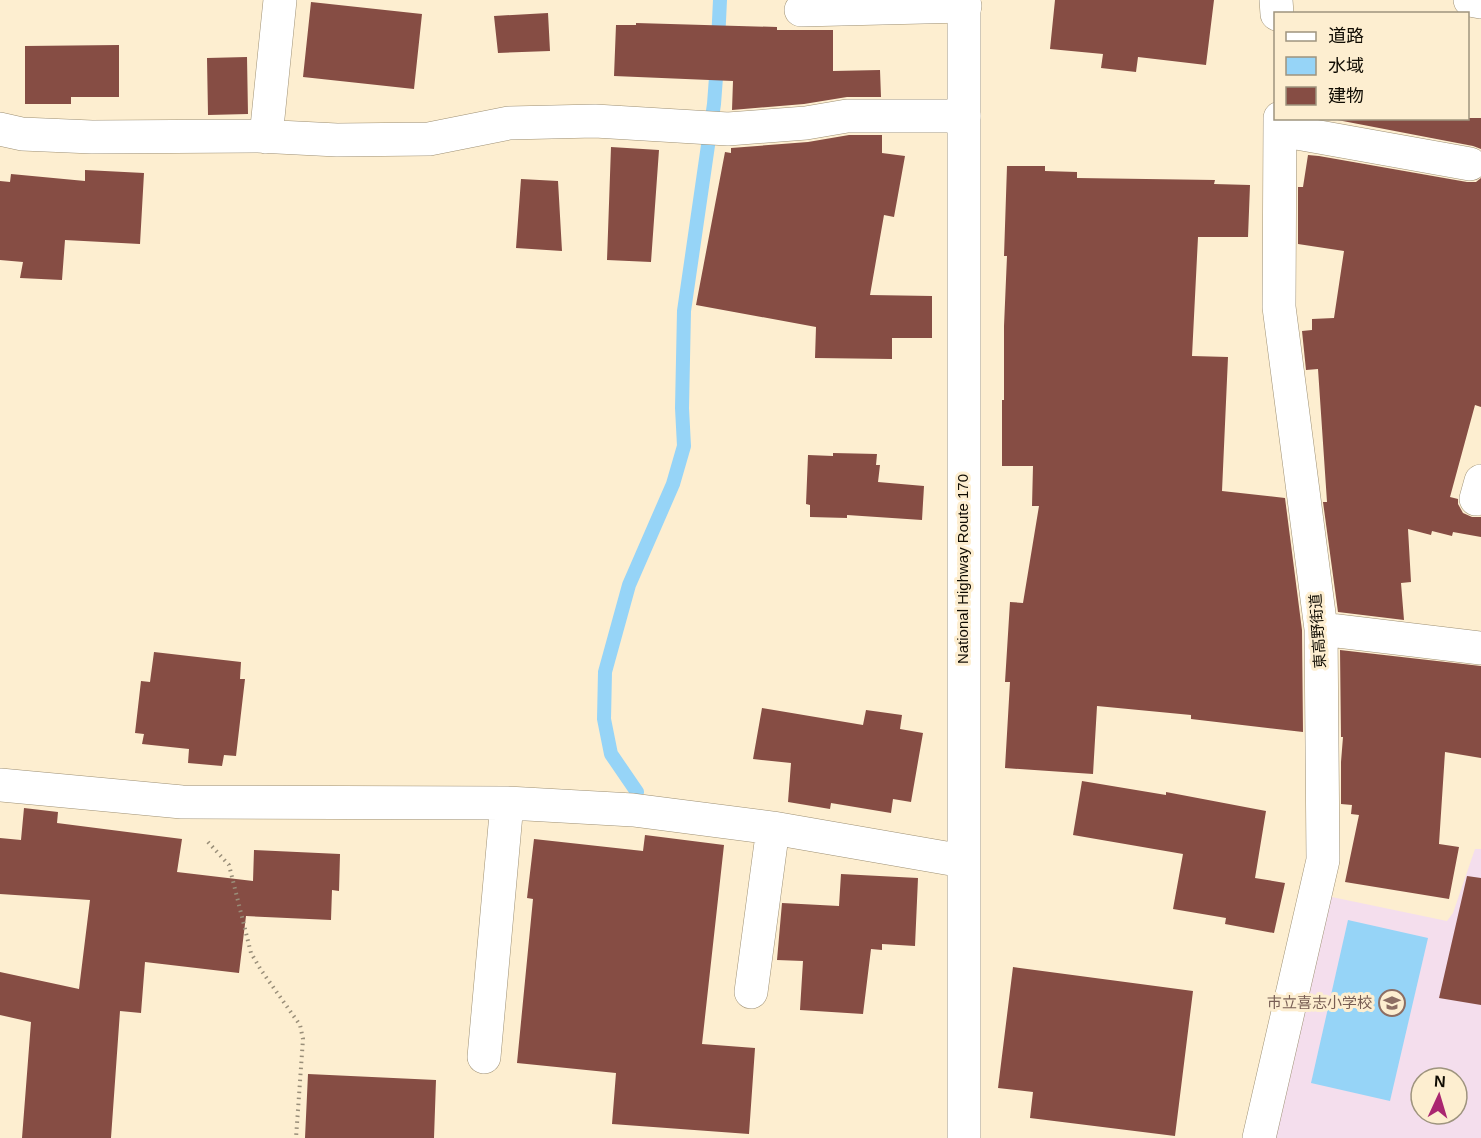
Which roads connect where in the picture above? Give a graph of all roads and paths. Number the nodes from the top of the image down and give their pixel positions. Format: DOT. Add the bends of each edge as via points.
graph roads {
  1 [pos="280,0"];
  2 [pos="1470,0"];
  3 [pos="1481,2"];
  4 [pos="964,3"];
  5 [pos="801,10"];
  6 [pos="964,116"];
  7 [pos="1280,124"];
  8 [pos="0,129"];
  9 [pos="266,137"];
  10 [pos="1470,164"];
  11 [pos="1321,629"];
  12 [pos="1481,648"];
  13 [pos="0,785"];
  14 [pos="182,802"];
  15 [pos="507,803"];
  16 [pos="773,828"];
  17 [pos="963,861"];
  18 [pos="751,992"];
  19 [pos="484,1057"];
  20 [pos="296,1138"];
  21 [pos="963,1138"];
  22 [pos="1259,1138"];
  1 -- 9 [label="main road"];
  2 -- 3 [label="main road"];
  4 -- 5 [label="main road"];
  4 -- 6 [label="main road, National Highway Route 170"];
  6 -- 9 [label="main road" via="847,116 728,129 595,121 509,123 429,139"];
  6 -- 17 [label="main road, National Highway Route 170"];
  7 -- 10 [label="main road"];
  7 -- 11 [label="main road, 東高野街道" via="1279,307"];
  8 -- 9 [label="main road" via="22,134 92,137"];
  11 -- 12 [label="main road"];
  11 -- 22 [label="main road, 東高野街道" via="1323,860"];
  13 -- 14 [label="main road"];
  14 -- 15 [label="main road"];
  14 -- 20 [label="path" via="195,828 229,865 251,953 300,1025 303,1039"];
  15 -- 16 [label="main road" via="633,810"];
  15 -- 19 [label="main road"];
  16 -- 17 [label="main road"];
  16 -- 18 [label="main road"];
  17 -- 21 [label="main road, National Highway Route 170"];
}
